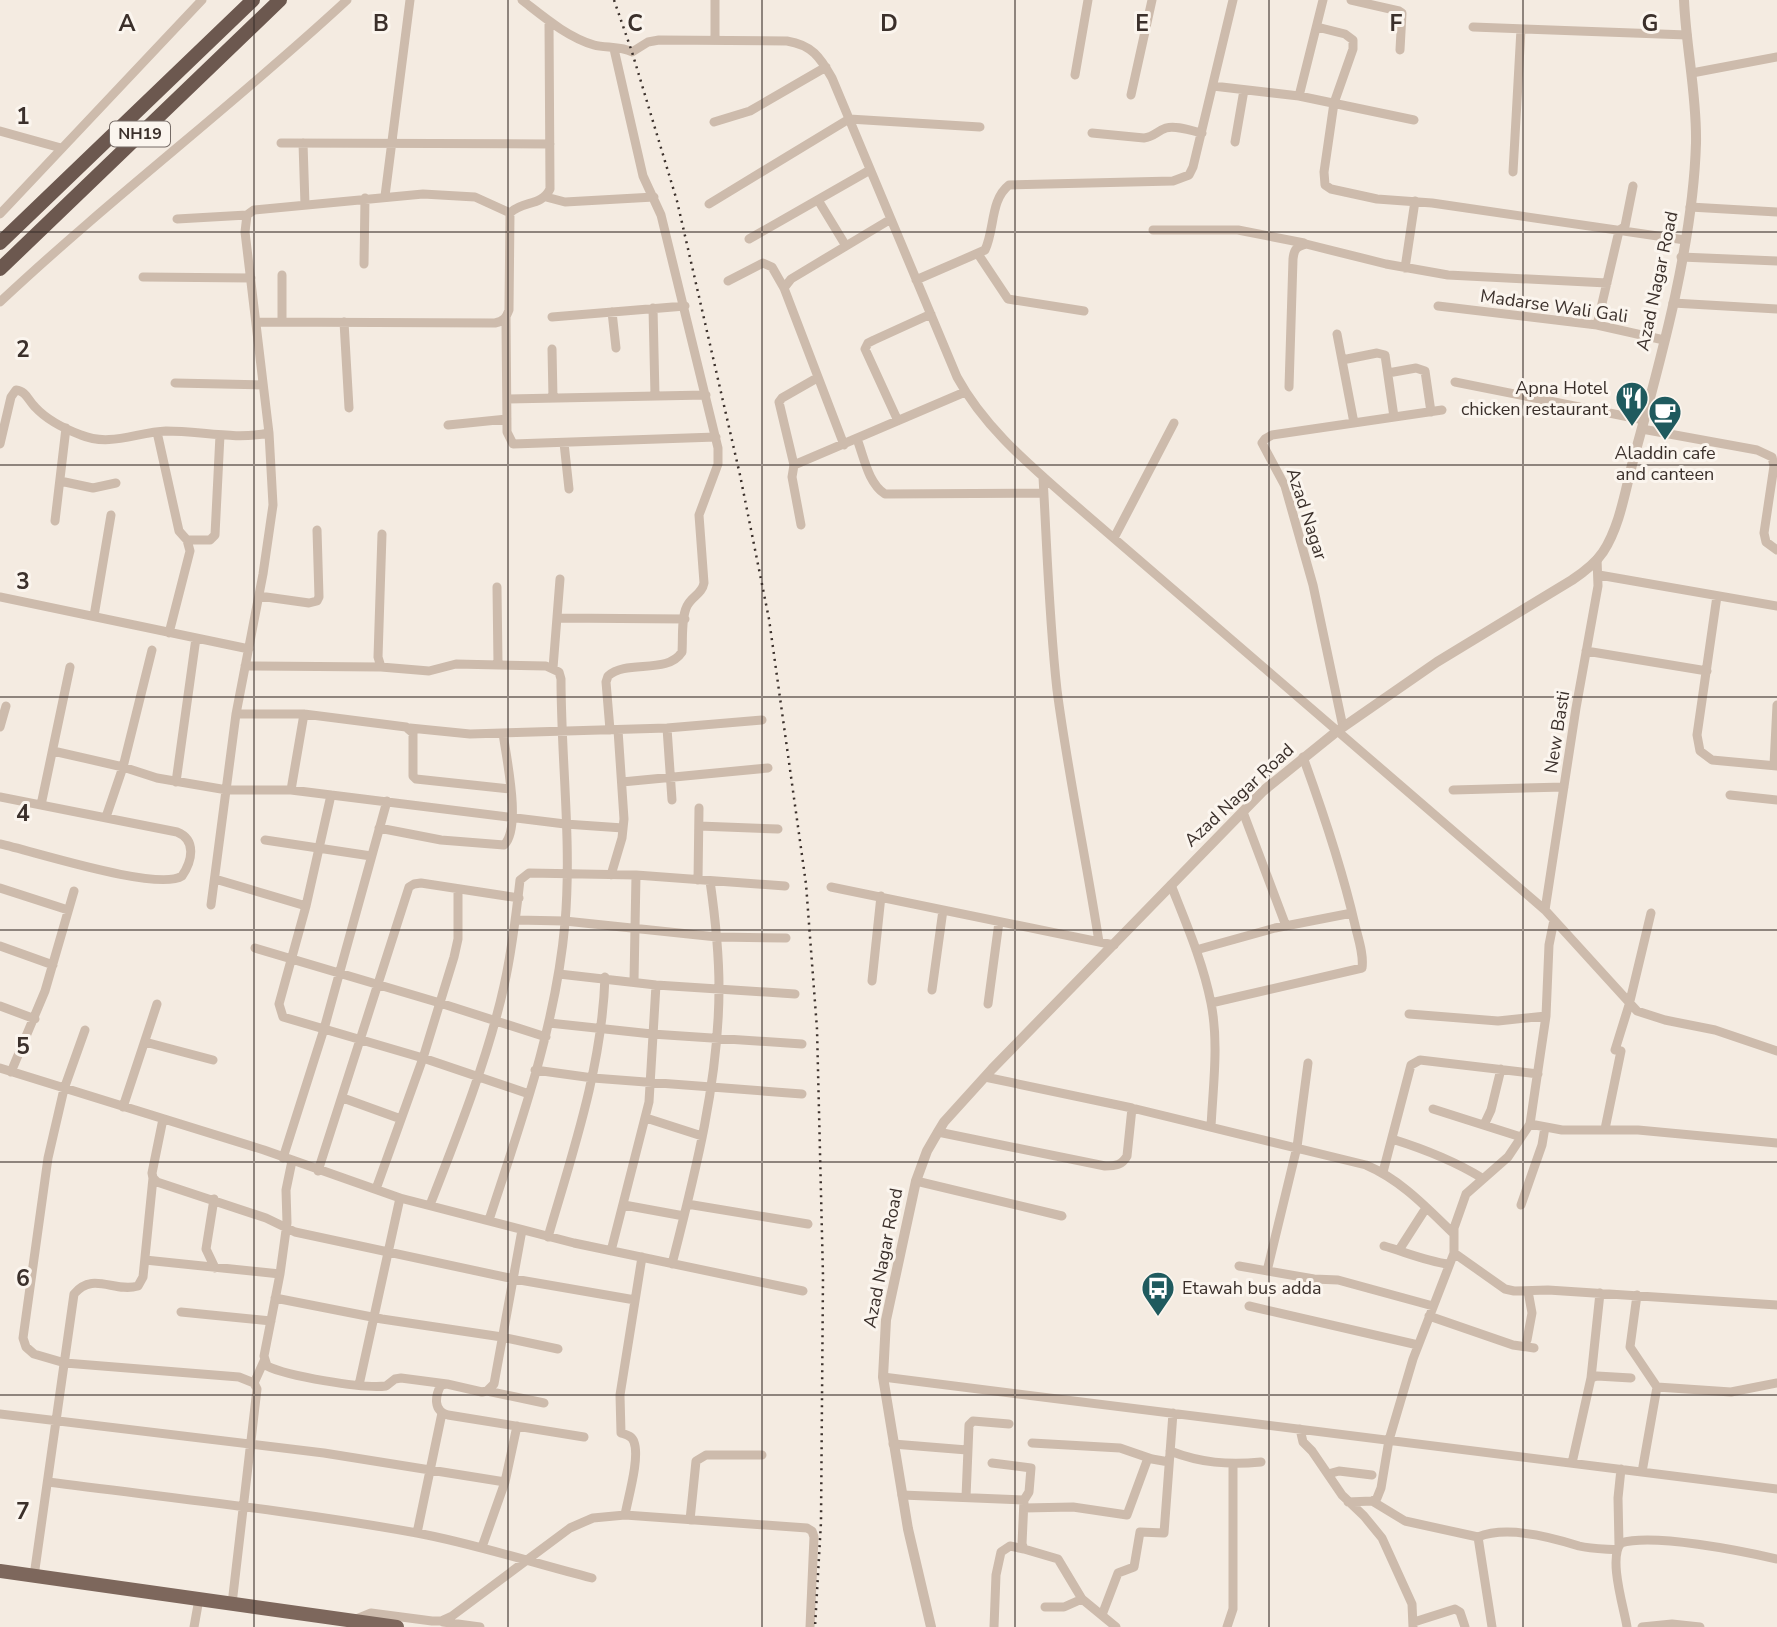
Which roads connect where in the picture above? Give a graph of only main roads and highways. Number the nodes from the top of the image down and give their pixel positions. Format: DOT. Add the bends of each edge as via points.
graph roads {
  1 [pos="253,0"];
  2 [pos="280,0"];
  3 [pos="0,243"];
  4 [pos="0,269"];
  5 [pos="0,1571"];
  6 [pos="348,1624"];
  7 [pos="397,1627"];
  1 -- 3 [label="highway, NH19"];
  2 -- 4 [label="highway, NH19"];
  5 -- 6 [label="main road" via="328,1617"];
  6 -- 7 [label="main road"];
}
